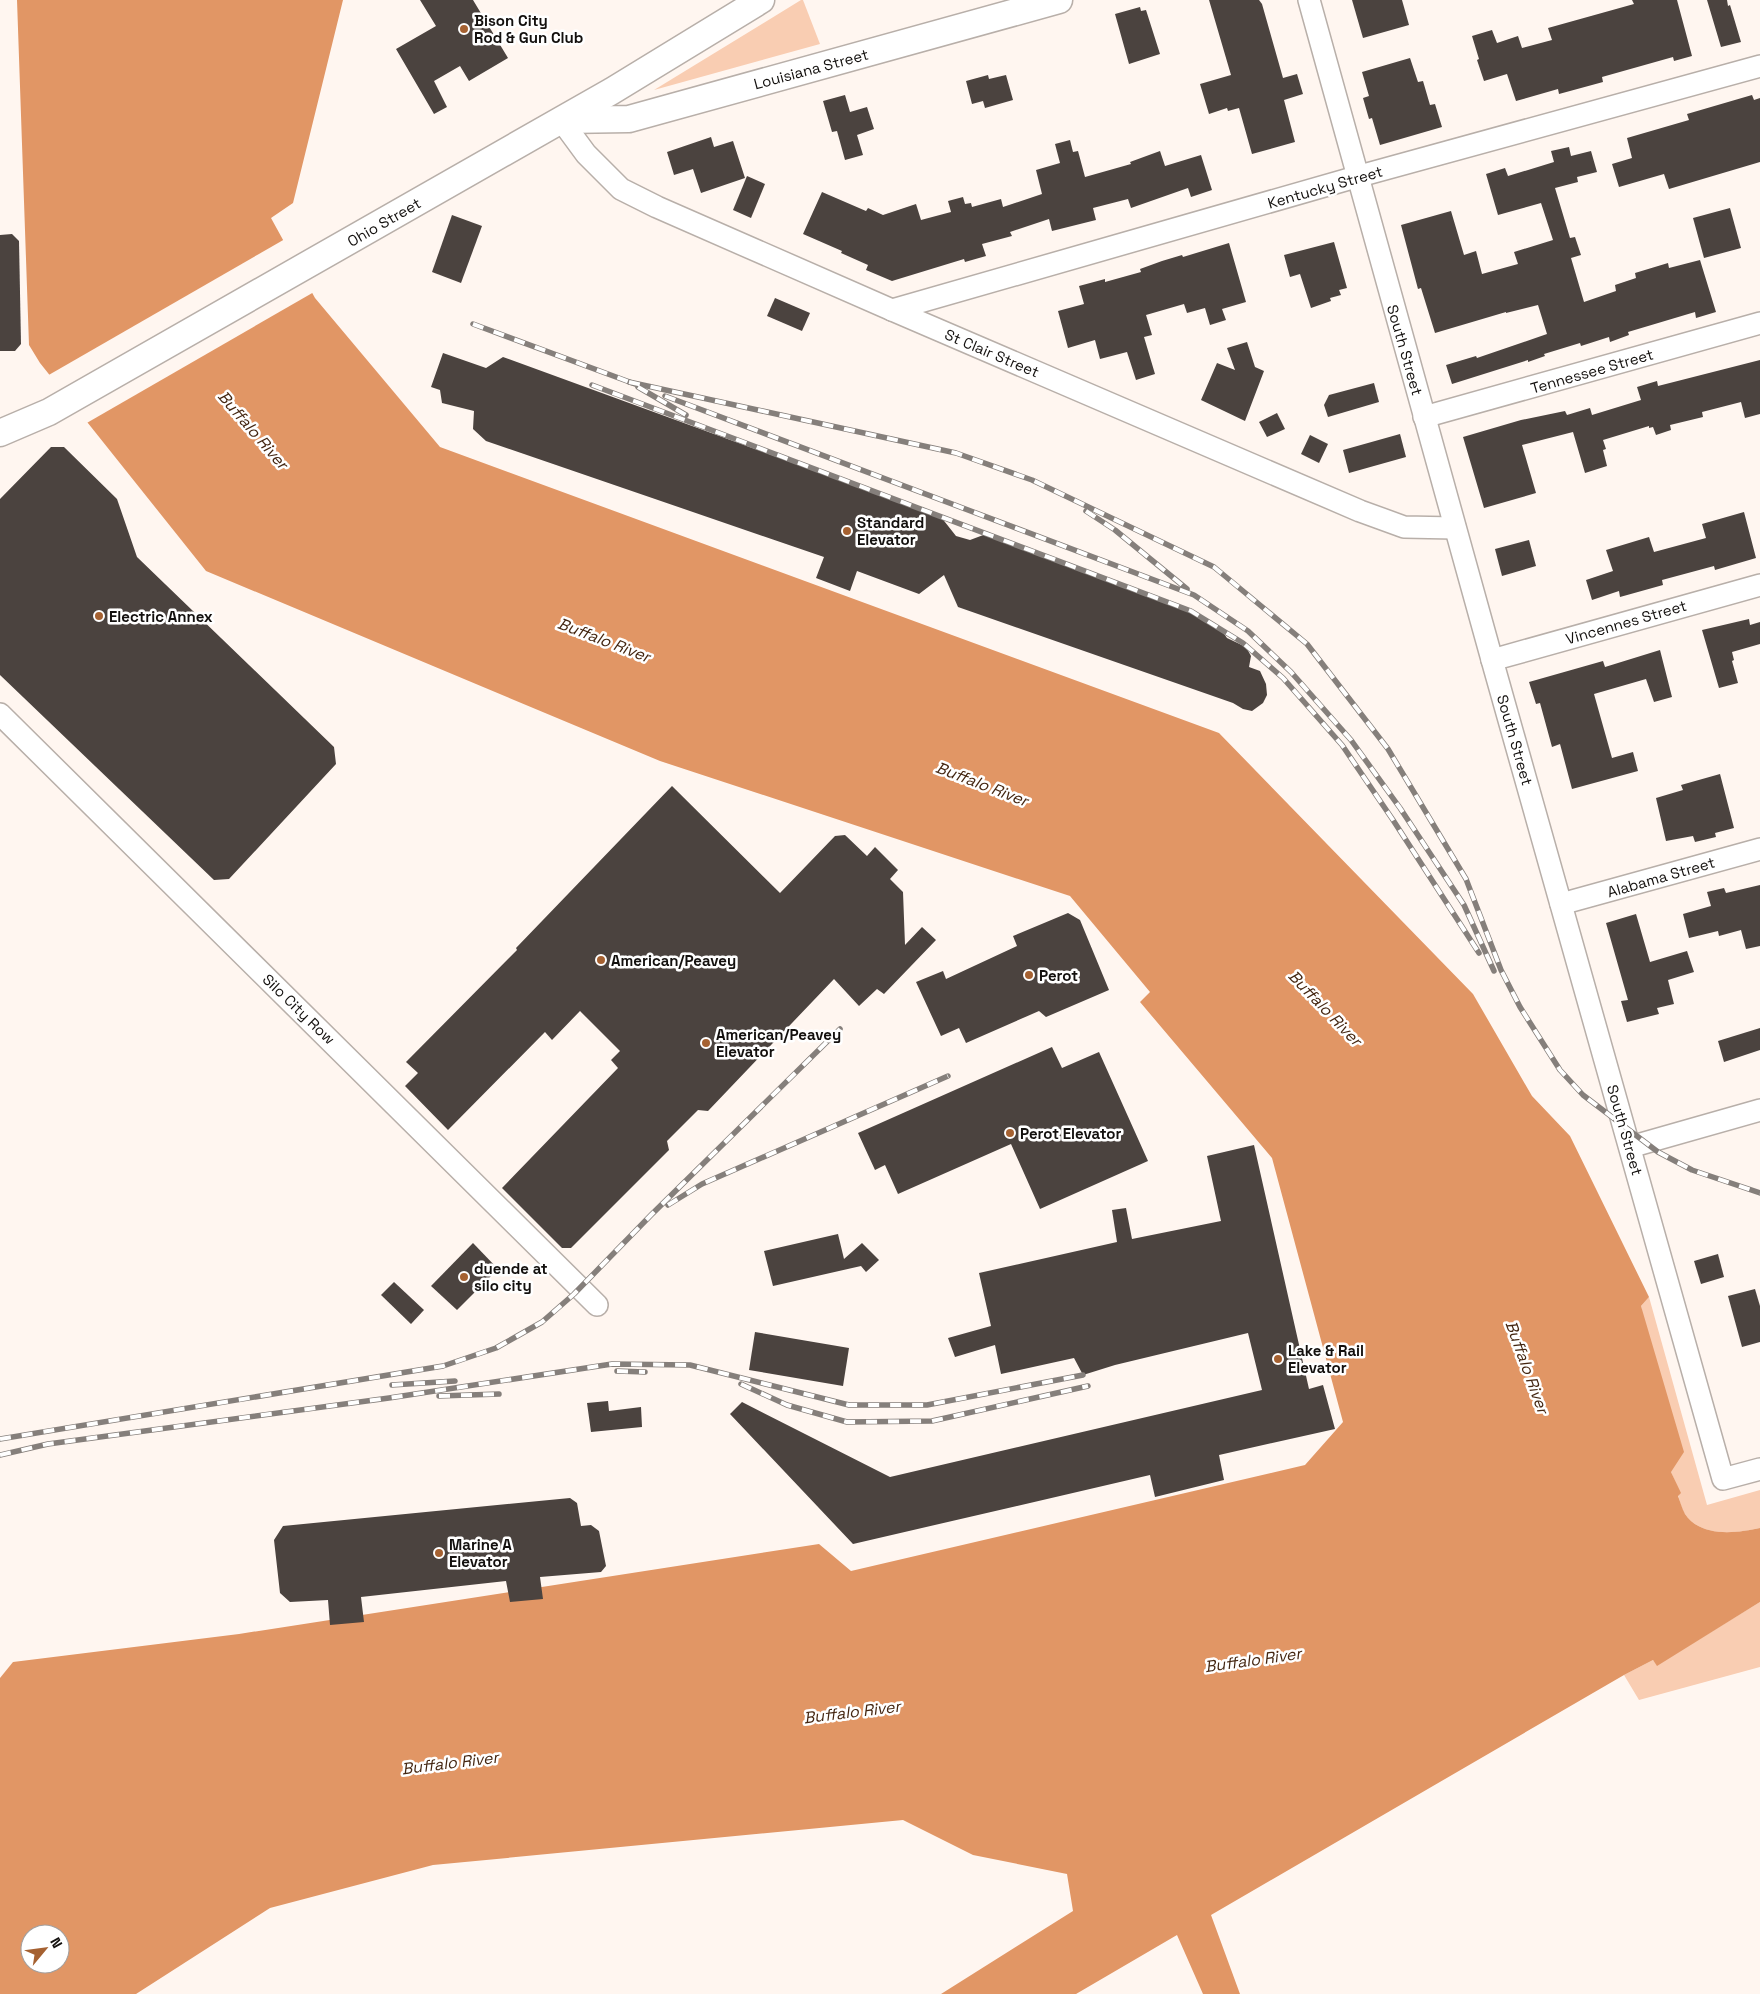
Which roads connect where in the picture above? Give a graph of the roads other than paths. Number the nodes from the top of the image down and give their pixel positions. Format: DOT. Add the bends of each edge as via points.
graph roads {
  1 [pos="761,0"];
  2 [pos="1059,0"];
  3 [pos="1310,0"];
  4 [pos="1760,66"];
  5 [pos="561,120"];
  6 [pos="1356,177"];
  7 [pos="892,310"];
  8 [pos="1760,323"];
  9 [pos="1424,417"];
  10 [pos="0,432"];
  11 [pos="1455,528"];
  12 [pos="1760,585"];
  13 [pos="1492,660"];
  14 [pos="0,714"];
  15 [pos="1760,849"];
  16 [pos="1561,904"];
  17 [pos="1760,1110"];
  18 [pos="1630,1147"];
  19 [pos="597,1305"];
  20 [pos="1760,1468"];
  1 -- 5 [label="street, Ohio Street"];
  2 -- 5 [label="street, Louisiana Street" via="629,119"];
  3 -- 6 [label="street, South Street"];
  4 -- 6 [label="street, Kentucky Street"];
  5 -- 7 [label="street, St Clair Street" via="586,154 621,189"];
  5 -- 10 [label="street, Ohio Street" via="49,412"];
  6 -- 7 [label="street, Kentucky Street"];
  6 -- 9 [label="street, South Street"];
  7 -- 11 [label="street, St Clair Street" via="1360,511 1404,527"];
  8 -- 9 [label="street, Tennessee Street"];
  9 -- 11 [label="street, South Street"];
  11 -- 13 [label="street, South Street"];
  12 -- 13 [label="street, Vincennes Street"];
  13 -- 16 [label="street, South Street"];
  14 -- 19 [label="street, Silo City Row"];
  15 -- 16 [label="street, Alabama Street"];
  16 -- 18 [label="street, South Street"];
  17 -- 18 [label="street"];
  18 -- 20 [label="street, South Street" via="1723,1479"];
}
